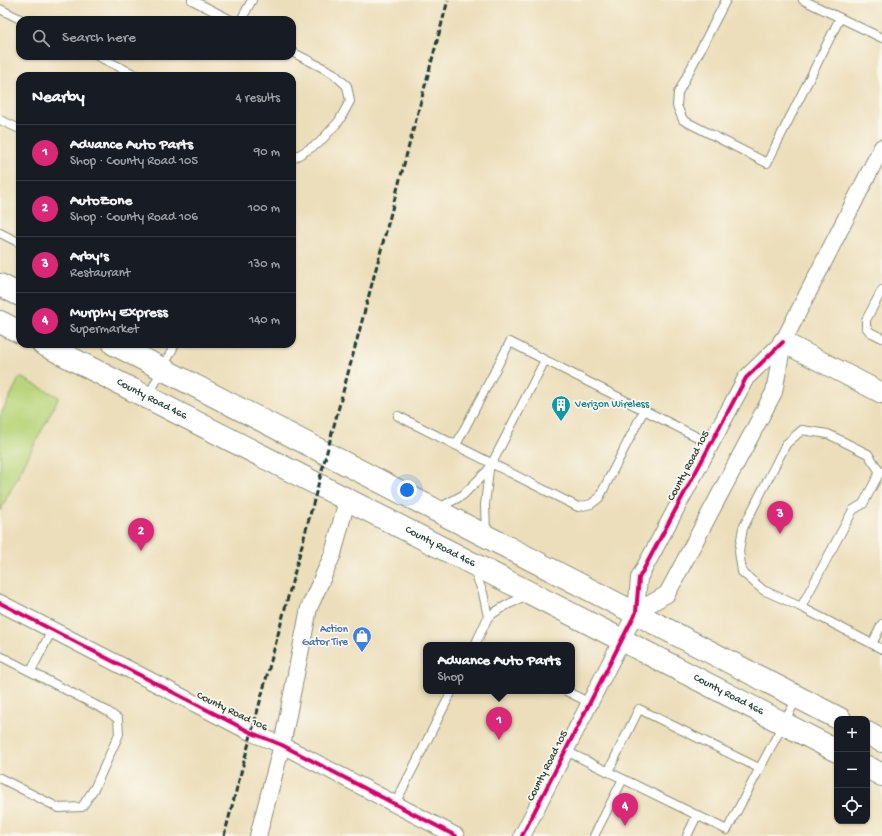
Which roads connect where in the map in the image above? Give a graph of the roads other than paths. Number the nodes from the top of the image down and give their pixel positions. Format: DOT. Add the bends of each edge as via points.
graph roads {
  1 [pos="192,0"];
  2 [pos="252,0"];
  3 [pos="726,0"];
  4 [pos="803,0"];
  5 [pos="0,9"];
  6 [pos="223,16"];
  7 [pos="244,16"];
  8 [pos="16,17"];
  9 [pos="840,18"];
  10 [pos="882,38"];
  11 [pos="296,54"];
  12 [pos="105,60"];
  13 [pos="130,72"];
  14 [pos="0,120"];
  15 [pos="16,127"];
  16 [pos="882,147"];
  17 [pos="296,157"];
  18 [pos="0,233"];
  19 [pos="16,241"];
  20 [pos="0,285"];
  21 [pos="882,290"];
  22 [pos="16,293"];
  23 [pos="0,322"];
  24 [pos="16,330"];
  25 [pos="882,338"];
  26 [pos="783,342"];
  27 [pos="51,348"];
  28 [pos="122,348"];
  29 [pos="173,348"];
  30 [pos="545,360"];
  31 [pos="163,369"];
  32 [pos="882,393"];
  33 [pos="148,397"];
  34 [pos="644,410"];
  35 [pos="398,416"];
  36 [pos="711,444"];
  37 [pos="456,445"];
  38 [pos="491,466"];
  39 [pos="881,472"];
  40 [pos="348,500"];
  41 [pos="435,510"];
  42 [pos="486,536"];
  43 [pos="470,562"];
  44 [pos="537,596"];
  45 [pos="0,603"];
  46 [pos="801,607"];
  47 [pos="636,612"];
  48 [pos="488,617"];
  49 [pos="882,624"];
  50 [pos="52,630"];
  51 [pos="622,640"];
  52 [pos="476,642"];
  53 [pos="872,644"];
  54 [pos="882,649"];
  55 [pos="0,656"];
  56 [pos="31,671"];
  57 [pos="450,694"];
  58 [pos="572,694"];
  59 [pos="797,697"];
  60 [pos="590,703"];
  61 [pos="834,716"];
  62 [pos="783,723"];
  63 [pos="870,735"];
  64 [pos="882,741"];
  65 [pos="282,745"];
  66 [pos="834,749"];
  67 [pos="566,751"];
  68 [pos="760,768"];
  69 [pos="870,769"];
  70 [pos="608,772"];
  71 [pos="882,775"];
  72 [pos="0,778"];
  73 [pos="623,779"];
  74 [pos="395,804"];
  75 [pos="697,816"];
  76 [pos="258,836"];
  77 [pos="456,836"];
  78 [pos="522,836"];
  79 [pos="594,836"];
  80 [pos="687,836"];
  1 -- 6 [label="lane"];
  2 -- 7 [label="lane"];
  3 -- 9 [label="lane" via="678,93 677,106 683,120 767,162"];
  4 -- 9 [label="lane"];
  5 -- 8 [label="lane"];
  9 -- 10 [label="lane"];
  11 -- 17 [label="lane" via="333,73 347,86 350,101 339,122 318,143"];
  12 -- 13 [label="lane"];
  14 -- 15 [label="lane"];
  16 -- 26 [label="street, County Road 105"];
  18 -- 19 [label="lane"];
  20 -- 22 [label="main road"];
  21 -- 25 [label="lane" via="866,320 866,327"];
  23 -- 24 [label="main road"];
  26 -- 32 [label="street"];
  26 -- 36 [label="street, County Road 105" via="746,378"];
  26 -- 47 [label="street, County Road 105" via="774,392 667,594"];
  27 -- 33 [label="main road, County Road 466"];
  28 -- 31 [label="main road"];
  29 -- 31 [label="lane"];
  30 -- 34 [label="lane"];
  30 -- 37 [label="lane" via="510,342"];
  30 -- 38 [label="lane"];
  31 -- 33 [label="lane"];
  31 -- 41 [label="main road"];
  33 -- 40 [label="main road, County Road 466"];
  34 -- 36 [label="lane"];
  34 -- 38 [label="lane" via="599,498 591,504 578,507"];
  35 -- 37 [label="lane"];
  36 -- 47 [label="street, County Road 105" via="639,578"];
  37 -- 38 [label="lane"];
  38 -- 41 [label="lane" via="463,495"];
  38 -- 42 [label="lane" via="485,505"];
  39 -- 46 [label="lane" via="863,504 853,510"];
  39 -- 46 [label="lane" via="868,454 828,434 802,430 786,444 743,528 739,551 742,572 764,590"];
  40 -- 43 [label="main road, County Road 466"];
  40 -- 65 [label="street" via="333,554 310,608"];
  41 -- 42 [label="main road"];
  42 -- 47 [label="main road"];
  43 -- 44 [label="main road, County Road 466"];
  43 -- 48 [label="lane" via="478,576"];
  44 -- 48 [label="lane" via="521,598"];
  44 -- 51 [label="main road, County Road 466"];
  45 -- 50 [label="street, County Road 106"];
  46 -- 53 [label="lane"];
  47 -- 51 [label="street, County Road 105"];
  47 -- 59 [label="main road"];
  48 -- 52 [label="lane"];
  49 -- 53 [label="lane"];
  50 -- 56 [label="lane"];
  50 -- 65 [label="street, County Road 106" via="252,733"];
  51 -- 60 [label="street, County Road 105"];
  51 -- 62 [label="main road, County Road 466"];
  53 -- 54 [label="lane"];
  55 -- 56 [label="lane"];
  56 -- 72 [label="lane" via="107,711 118,719 120,734 95,787 82,807 59,808"];
  57 -- 74 [label="lane"];
  58 -- 60 [label="lane"];
  59 -- 61 [label="main road"];
  59 -- 62 [label="lane"];
  60 -- 67 [label="street, County Road 105"];
  62 -- 66 [label="main road, County Road 466"];
  62 -- 68 [label="lane"];
  63 -- 64 [label="main road"];
  65 -- 74 [label="street, County Road 106"];
  65 -- 76 [label="street"];
  67 -- 70 [label="lane"];
  67 -- 78 [label="street, County Road 105"];
  68 -- 70 [label="lane" via="639,709"];
  68 -- 75 [label="lane" via="727,830"];
  69 -- 71 [label="main road"];
  70 -- 73 [label="lane"];
  73 -- 75 [label="lane"];
  73 -- 79 [label="lane"];
  74 -- 77 [label="street, County Road 106"];
  75 -- 80 [label="lane"];
}
